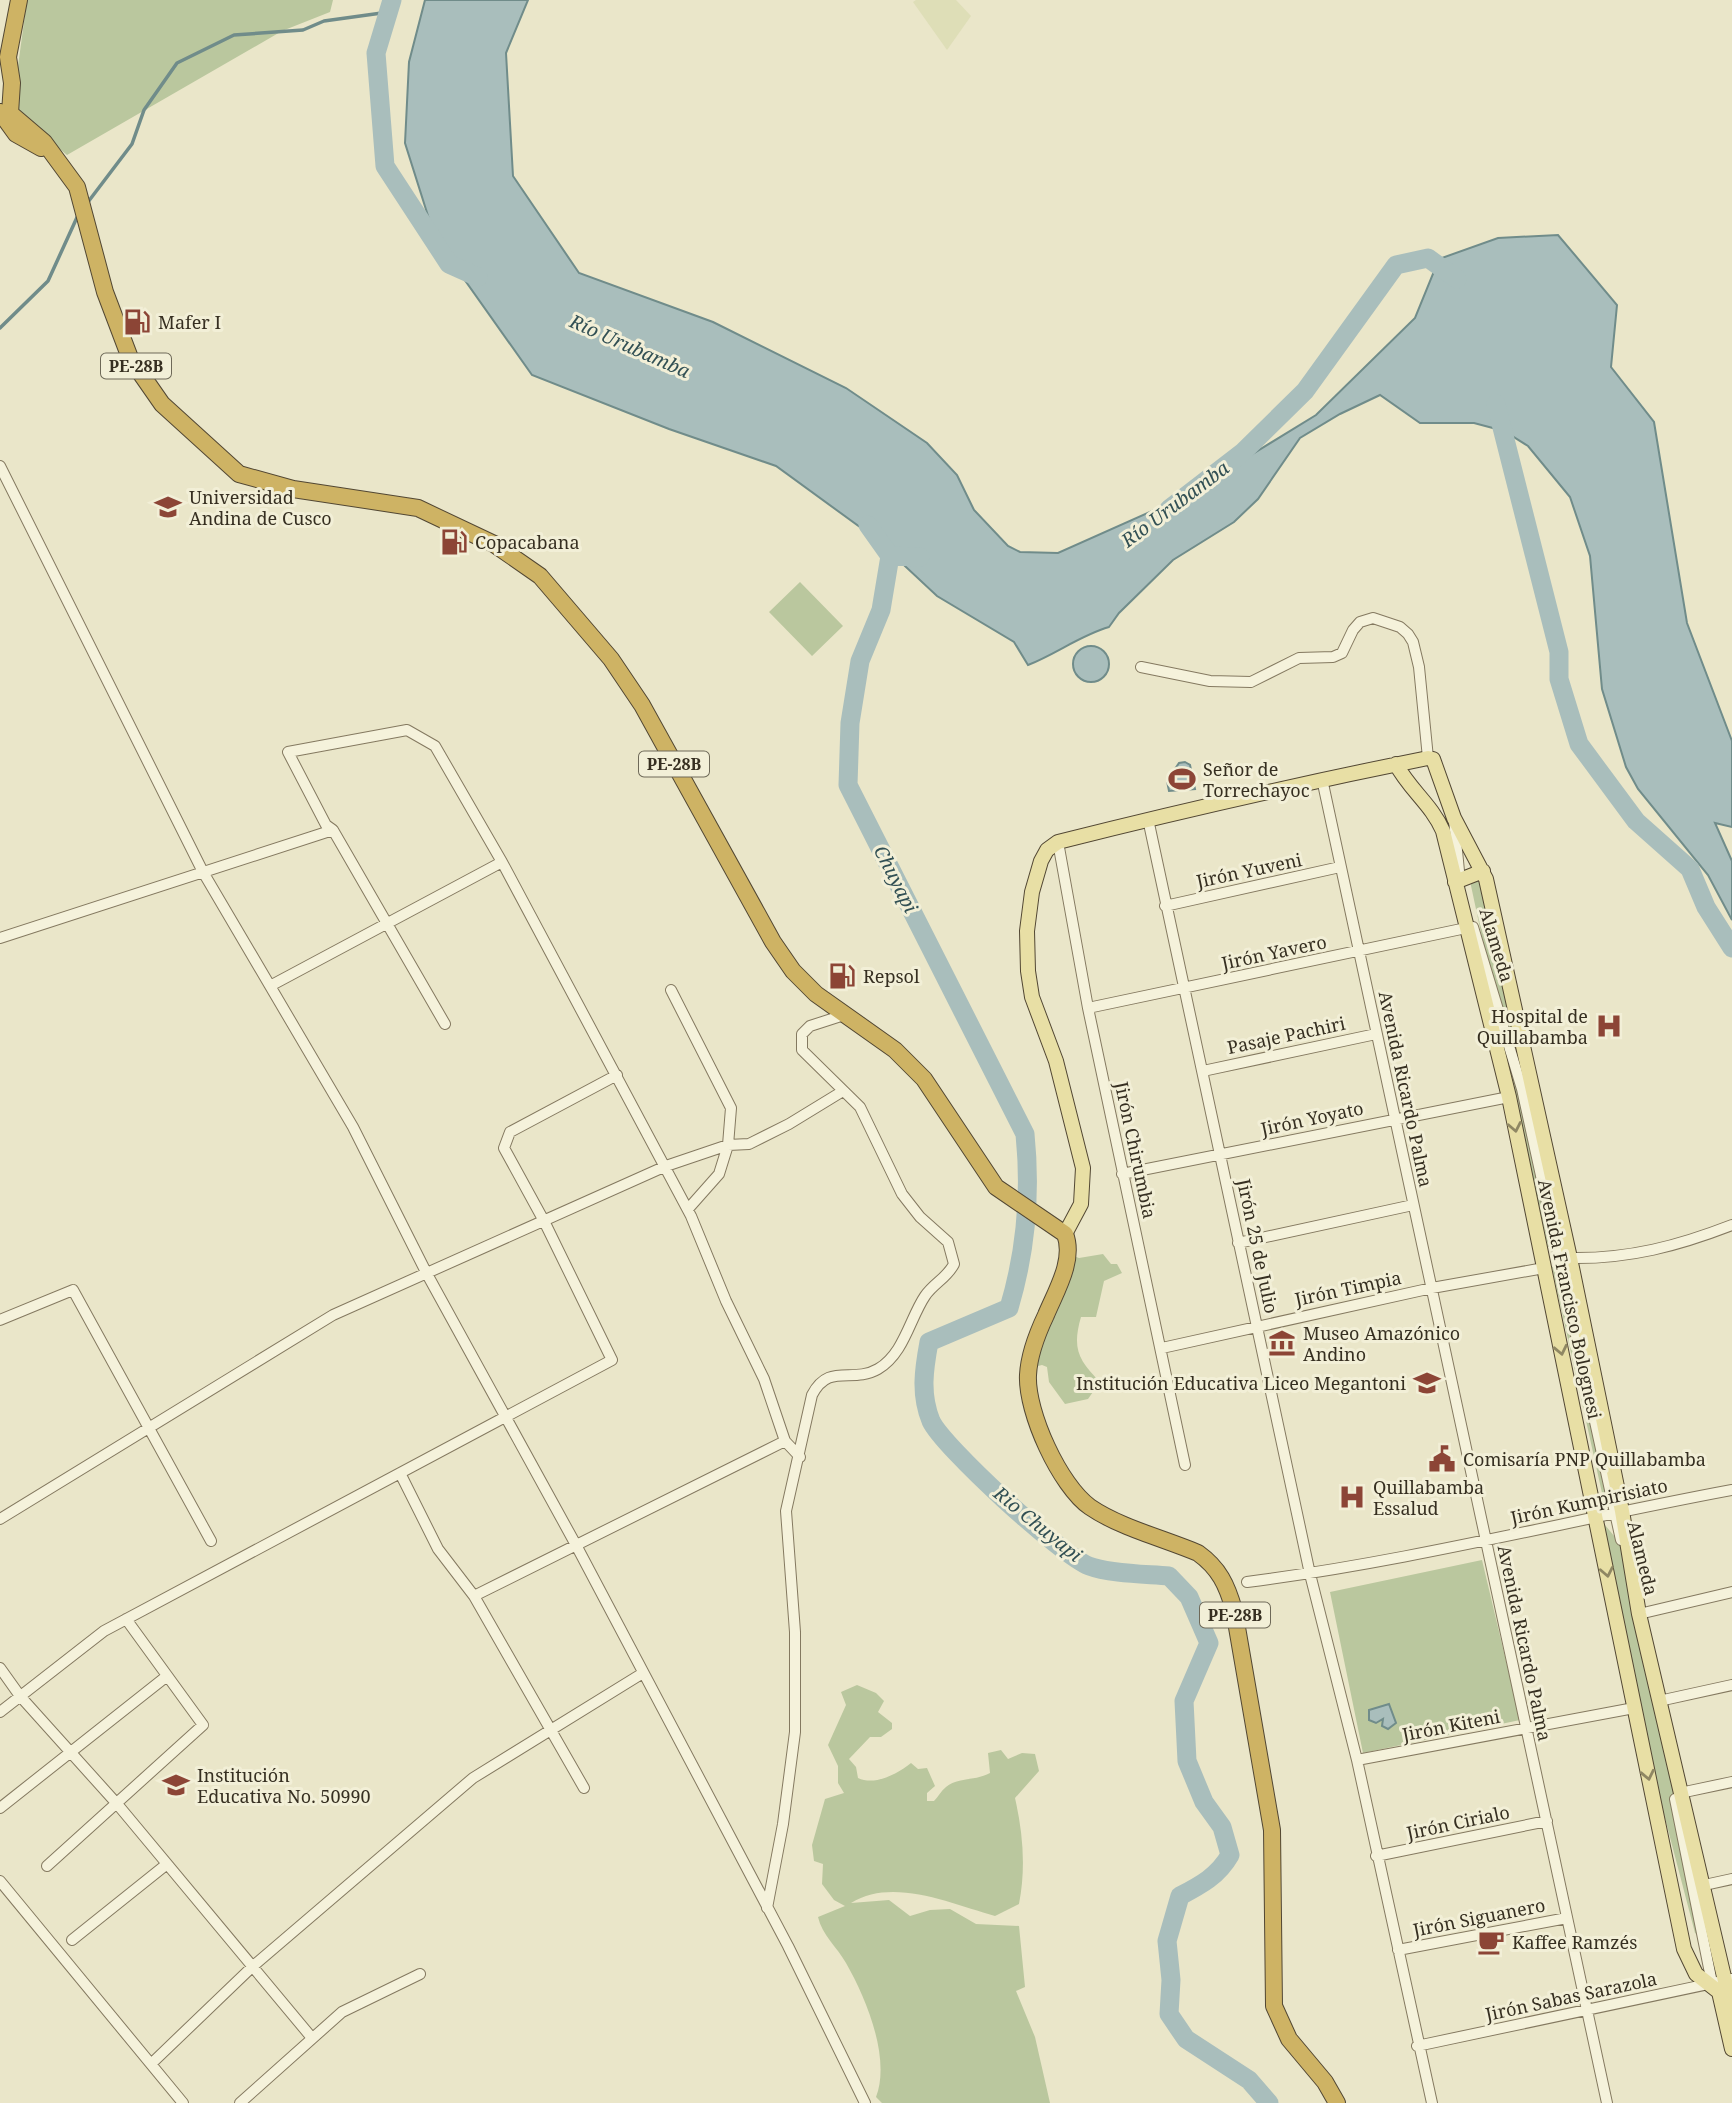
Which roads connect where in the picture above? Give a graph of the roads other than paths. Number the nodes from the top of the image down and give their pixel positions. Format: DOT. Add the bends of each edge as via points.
graph roads {
  1 [pos="19,0"];
  2 [pos="8,57"];
  3 [pos="0,73"];
  4 [pos="3,112"];
  5 [pos="0,466"];
  6 [pos="1141,667"];
  7 [pos="1428,758"];
  8 [pos="1396,764"];
  9 [pos="1322,779"];
  10 [pos="1454,818"];
  11 [pos="1148,819"];
  12 [pos="333,830"];
  13 [pos="1058,842"];
  14 [pos="502,862"];
  15 [pos="1340,867"];
  16 [pos="1483,871"];
  17 [pos="203,872"];
  18 [pos="1455,882"];
  19 [pos="1165,906"];
  20 [pos="386,924"];
  21 [pos="1466,928"];
  22 [pos="0,937"];
  23 [pos="1359,951"];
  24 [pos="270,986"];
  25 [pos="1184,988"];
  26 [pos="671,990"];
  27 [pos="1088,1009"];
  28 [pos="844,1015"];
  29 [pos="445,1024"];
  30 [pos="1376,1034"];
  31 [pos="1203,1072"];
  32 [pos="617,1075"];
  33 [pos="843,1091"];
  34 [pos="1509,1097"];
  35 [pos="1395,1118"];
  36 [pos="728,1145"];
  37 [pos="1221,1156"];
  38 [pos="666,1166"];
  39 [pos="1122,1174"];
  40 [pos="1413,1205"];
  41 [pos="688,1209"];
  42 [pos="544,1221"];
  43 [pos="1732,1225"];
  44 [pos="1065,1234"];
  45 [pos="1238,1243"];
  46 [pos="1570,1258"];
  47 [pos="1544,1268"];
  48 [pos="427,1274"];
  49 [pos="1432,1288"];
  50 [pos="0,1320"];
  51 [pos="1257,1327"];
  52 [pos="1162,1348"];
  53 [pos="505,1417"];
  54 [pos="147,1430"];
  55 [pos="785,1441"];
  56 [pos="800,1457"];
  57 [pos="1185,1465"];
  58 [pos="400,1473"];
  59 [pos="1732,1490"];
  60 [pos="1618,1512"];
  61 [pos="1596,1516"];
  62 [pos="0,1519"];
  63 [pos="211,1541"];
  64 [pos="1485,1542"];
  65 [pos="576,1545"];
  66 [pos="1310,1574"];
  67 [pos="1247,1582"];
  68 [pos="1732,1592"];
  69 [pos="474,1595"];
  70 [pos="1639,1614"];
  71 [pos="126,1619"];
  72 [pos="0,1668"];
  73 [pos="643,1673"];
  74 [pos="167,1676"];
  75 [pos="1732,1685"];
  76 [pos="20,1696"];
  77 [pos="1659,1701"];
  78 [pos="1634,1708"];
  79 [pos="0,1712"];
  80 [pos="1524,1728"];
  81 [pos="552,1730"];
  82 [pos="70,1752"];
  83 [pos="1357,1760"];
  84 [pos="1732,1782"];
  85 [pos="584,1788"];
  86 [pos="1680,1793"];
  87 [pos="118,1805"];
  88 [pos="0,1808"];
  89 [pos="1547,1821"];
  90 [pos="1376,1856"];
  91 [pos="167,1864"];
  92 [pos="47,1866"];
  93 [pos="1732,1879"];
  94 [pos="0,1881"];
  95 [pos="1700,1886"];
  96 [pos="767,1908"];
  97 [pos="1567,1917"];
  98 [pos="72,1940"];
  99 [pos="1398,1950"];
  100 [pos="252,1967"];
  101 [pos="420,1974"];
  102 [pos="1723,1981"];
  103 [pos="1732,2011"];
  104 [pos="1588,2012"];
  105 [pos="312,2038"];
  106 [pos="1417,2046"];
  107 [pos="1732,2049"];
  108 [pos="151,2064"];
  109 [pos="183,2103"];
  110 [pos="240,2103"];
  111 [pos="865,2103"];
  112 [pos="1337,2103"];
  113 [pos="1432,2103"];
  114 [pos="1607,2103"];
  1 -- 2 [label="highway, PE-28B"];
  2 -- 3 [label="highway, PE-28B"];
  2 -- 4 [label="highway, PE-28B" via="12,83"];
  4 -- 28 [label="highway, PE-28B" via="52,153 77,187 105,292 130,358 162,404 239,474 293,489 418,508 494,544 540,576 611,659 642,705 793,971"];
  5 -- 17 [label="street"];
  6 -- 7 [label="street" via="1210,681 1251,682 1299,658 1342,653 1360,622 1373,618 1400,627 1413,642"];
  7 -- 8 [label="main road"];
  7 -- 10 [label="main road, Avenida Francisco Bolognesi" via="1437,764"];
  8 -- 9 [label="main road"];
  8 -- 18 [label="main road, Avenida Francisco Bolognesi" via="1437,817"];
  9 -- 11 [label="main road"];
  9 -- 15 [label="street, Avenida Ricardo Palma"];
  10 -- 16 [label="main road, Avenida Francisco Bolognesi"];
  10 -- 60 [label="street, Alameda" via="1462,888 1522,1089"];
  11 -- 13 [label="main road"];
  11 -- 19 [label="street, Jirón 25 de Julio"];
  12 -- 14 [label="street" via="326,825 288,752 407,730 435,746"];
  12 -- 17 [label="street"];
  12 -- 20 [label="street"];
  13 -- 27 [label="street, Jirón Chirumbia"];
  13 -- 44 [label="main road" via="1041,861 1032,892 1027,944 1032,998 1056,1061 1083,1168 1081,1205"];
  14 -- 20 [label="street"];
  14 -- 32 [label="street"];
  15 -- 19 [label="street, Jirón Yuveni"];
  15 -- 23 [label="street, Avenida Ricardo Palma"];
  16 -- 18 [label="main road"];
  16 -- 46 [label="main road, Avenida Francisco Bolognesi"];
  17 -- 22 [label="street"];
  17 -- 24 [label="street"];
  18 -- 21 [label="main road, Avenida Francisco Bolognesi"];
  19 -- 25 [label="street, Jirón 25 de Julio"];
  20 -- 24 [label="street"];
  20 -- 29 [label="street"];
  21 -- 23 [label="street, Jirón Yavero"];
  21 -- 34 [label="main road, Avenida Francisco Bolognesi"];
  23 -- 25 [label="street, Jirón Yavero"];
  23 -- 30 [label="street, Avenida Ricardo Palma"];
  24 -- 48 [label="street" via="353,1126"];
  25 -- 27 [label="street, Jirón Yavero"];
  25 -- 31 [label="street, Jirón 25 de Julio"];
  26 -- 36 [label="street" via="731,1108"];
  27 -- 39 [label="street, Jirón Chirumbia"];
  28 -- 33 [label="street" via="810,1026 800,1042 808,1058"];
  28 -- 44 [label="highway, PE-28B" via="895,1050 924,1079 982,1171 1007,1198"];
  30 -- 31 [label="street, Pasaje Pachiri"];
  30 -- 35 [label="street, Avenida Ricardo Palma"];
  31 -- 37 [label="street, Jirón 25 de Julio"];
  32 -- 38 [label="street"];
  32 -- 42 [label="street" via="510,1132 504,1148"];
  33 -- 36 [label="street" via="749,1144"];
  33 -- 56 [label="street" via="860,1107 902,1194 948,1241 954,1264 948,1276 923,1298 908,1333 888,1361 865,1374 833,1375 817,1386"];
  34 -- 35 [label="street, Jirón Yoyato"];
  34 -- 47 [label="main road, Avenida Francisco Bolognesi, one-way"];
  35 -- 37 [label="street, Jirón Yoyato"];
  35 -- 40 [label="street, Avenida Ricardo Palma"];
  36 -- 38 [label="street"];
  36 -- 41 [label="street" via="719,1174"];
  37 -- 39 [label="street, Jirón Yoyato"];
  37 -- 45 [label="street, Jirón 25 de Julio"];
  38 -- 41 [label="street"];
  38 -- 42 [label="street"];
  39 -- 52 [label="street, Jirón Chirumbia"];
  40 -- 45 [label="street"];
  40 -- 49 [label="street, Avenida Ricardo Palma"];
  41 -- 55 [label="street" via="764,1379"];
  42 -- 48 [label="street"];
  42 -- 53 [label="street" via="612,1360"];
  43 -- 46 [label="street" via="1643,1254"];
  44 -- 112 [label="highway, PE-28B" via="1069,1251 1062,1279 1029,1356 1032,1402 1050,1452 1081,1500 1104,1515 1198,1553 1216,1569 1230,1595 1272,1830 1274,2006 1289,2039"];
  45 -- 51 [label="street, Jirón 25 de Julio"];
  46 -- 60 [label="main road, Avenida Francisco Bolognesi"];
  47 -- 49 [label="street, Jirón Timpia"];
  47 -- 61 [label="main road, Avenida Francisco Bolognesi, one-way"];
  48 -- 53 [label="street"];
  48 -- 54 [label="street" via="333,1315"];
  49 -- 51 [label="street, Jirón Timpia"];
  49 -- 64 [label="street, Avenida Ricardo Palma"];
  50 -- 54 [label="street" via="73,1290"];
  51 -- 52 [label="street, Jirón Timpia"];
  51 -- 66 [label="street, Jirón 25 de Julio"];
  52 -- 57 [label="street, Jirón Chirumbia"];
  53 -- 58 [label="street"];
  53 -- 65 [label="street"];
  54 -- 62 [label="street"];
  54 -- 63 [label="street"];
  55 -- 56 [label="street"];
  55 -- 65 [label="street"];
  56 -- 96 [label="street" via="786,1511 795,1632 795,1732"];
  58 -- 69 [label="street" via="438,1549"];
  58 -- 71 [label="street"];
  59 -- 60 [label="street, Jirón Kumpirisiato"];
  60 -- 61 [label="street, Jirón Kumpirisiato"];
  60 -- 70 [label="main road, Avenida Francisco Bolognesi"];
  61 -- 64 [label="street, Jirón Kumpirisiato"];
  61 -- 78 [label="main road, Avenida Francisco Bolognesi, one-way"];
  64 -- 66 [label="street, Jirón Kumpirisiato"];
  64 -- 80 [label="street, Avenida Ricardo Palma"];
  65 -- 69 [label="street"];
  65 -- 73 [label="street"];
  66 -- 67 [label="street, Jirón Kumpirisiato"];
  66 -- 83 [label="street, Jirón 25 de Julio"];
  68 -- 70 [label="street"];
  69 -- 81 [label="street"];
  70 -- 77 [label="main road, Avenida Francisco Bolognesi"];
  70 -- 102 [label="street, Alameda"];
  71 -- 74 [label="street"];
  71 -- 76 [label="street"];
  72 -- 76 [label="street"];
  73 -- 81 [label="street"];
  73 -- 96 [label="street"];
  74 -- 82 [label="street"];
  74 -- 87 [label="street" via="203,1726"];
  75 -- 77 [label="street"];
  76 -- 79 [label="street"];
  76 -- 82 [label="street"];
  77 -- 86 [label="main road, Avenida Francisco Bolognesi"];
  78 -- 80 [label="street, Jirón Kiteni"];
  78 -- 102 [label="main road, Avenida Francisco Bolognesi, one-way" via="1684,1949 1696,1974"];
  80 -- 83 [label="street, Jirón Kiteni"];
  80 -- 89 [label="street, Avenida Ricardo Palma"];
  81 -- 85 [label="street"];
  81 -- 100 [label="street" via="473,1779"];
  82 -- 87 [label="street"];
  82 -- 88 [label="street"];
  83 -- 90 [label="street, Jirón 25 de Julio"];
  84 -- 86 [label="street"];
  86 -- 95 [label="main road, Avenida Francisco Bolognesi"];
  87 -- 91 [label="street"];
  87 -- 92 [label="street"];
  89 -- 90 [label="street, Jirón Cirialo"];
  89 -- 97 [label="street, Avenida Ricardo Palma"];
  90 -- 99 [label="street, Jirón 25 de Julio"];
  91 -- 98 [label="street"];
  91 -- 100 [label="street"];
  93 -- 95 [label="street"];
  94 -- 108 [label="street"];
  95 -- 102 [label="main road, Avenida Francisco Bolognesi"];
  96 -- 111 [label="street"];
  97 -- 99 [label="street, Jirón Siguanero"];
  97 -- 104 [label="street, Avenida Ricardo Palma"];
  99 -- 106 [label="street, Jirón 25 de Julio"];
  100 -- 105 [label="street"];
  100 -- 108 [label="street"];
  101 -- 105 [label="street" via="342,2012"];
  102 -- 103 [label="main road, Avenida Francisco Bolognesi"];
  102 -- 104 [label="street, Jirón Sabas Sarazola"];
  102 -- 107 [label="main road, Avenida Francisco Bolognesi" via="1719,1992"];
  104 -- 106 [label="street, Jirón Sabas Sarazola"];
  104 -- 114 [label="street, Avenida Ricardo Palma"];
  105 -- 110 [label="street"];
  106 -- 113 [label="street, Jirón 25 de Julio"];
  108 -- 109 [label="street"];
}
